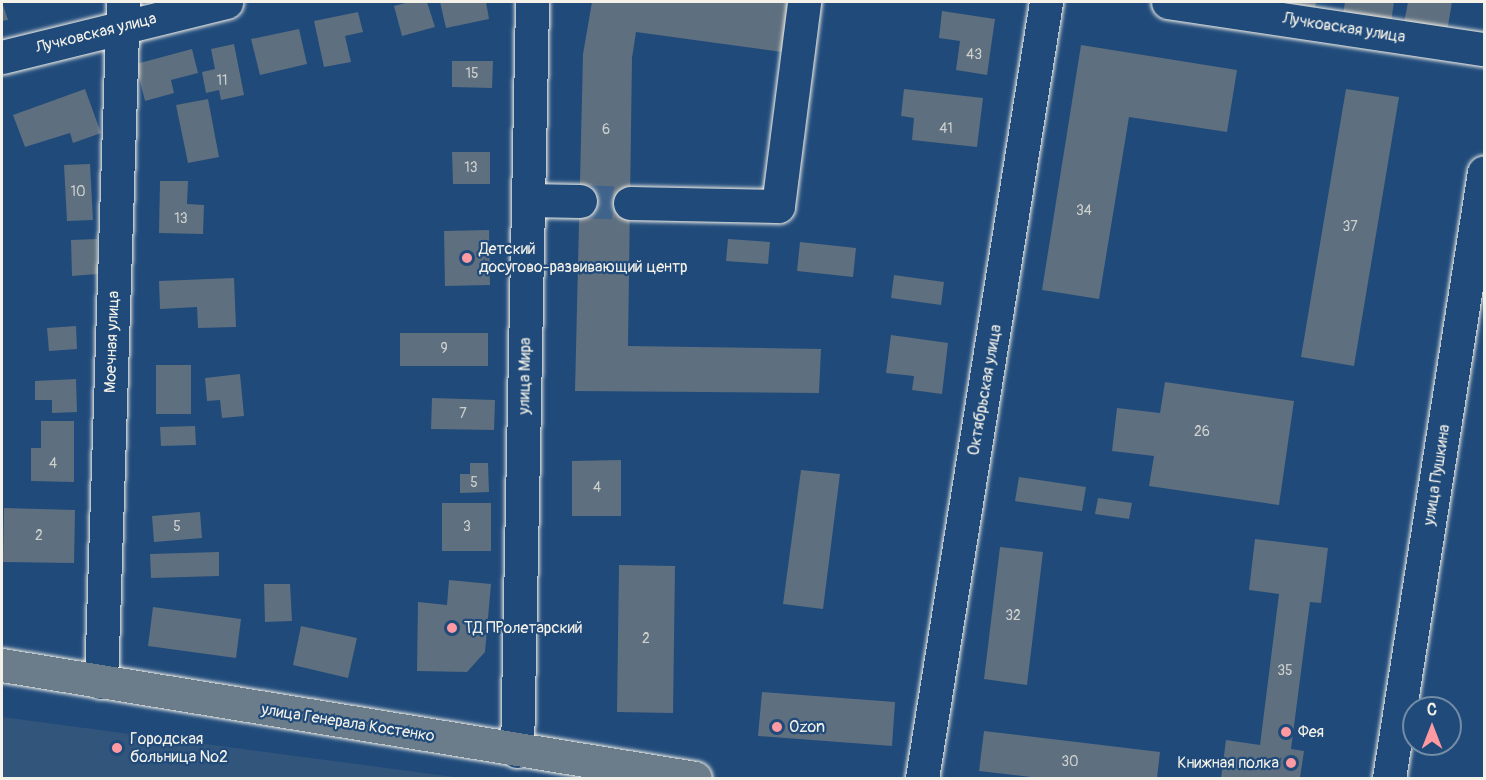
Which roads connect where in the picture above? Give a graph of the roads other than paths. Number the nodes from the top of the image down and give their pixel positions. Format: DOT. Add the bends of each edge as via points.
graph roads {
  1 [pos="226,2"];
  2 [pos="532,2"];
  3 [pos="804,2"];
  4 [pos="1046,2"];
  5 [pos="1168,2"];
  6 [pos="122,14"];
  7 [pos="1485,49"];
  8 [pos="2,57"];
  9 [pos="1485,172"];
  10 [pos="528,200"];
  11 [pos="580,201"];
  12 [pos="630,202"];
  13 [pos="2,665"];
  14 [pos="101,682"];
  15 [pos="517,751"];
  16 [pos="695,778"];
  17 [pos="922,778"];
  18 [pos="1389,778"];
  1 -- 6 [label="street, Лучковская улица"];
  2 -- 10 [label="street, улица Мира"];
  3 -- 12 [label="street" via="778,206"];
  4 -- 17 [label="street, Октябрьская улица"];
  5 -- 7 [label="street, Лучковская улица"];
  6 -- 8 [label="street, Лучковская улица"];
  6 -- 14 [label="street, Моечная улица"];
  9 -- 18 [label="street, улица Пушкина"];
  10 -- 11 [label="street"];
  10 -- 15 [label="street, улица Мира"];
  13 -- 14 [label="main road, улица Генерала Костенко"];
  14 -- 15 [label="main road, улица Генерала Костенко"];
  15 -- 16 [label="main road, улица Генерала Костенко"];
}
